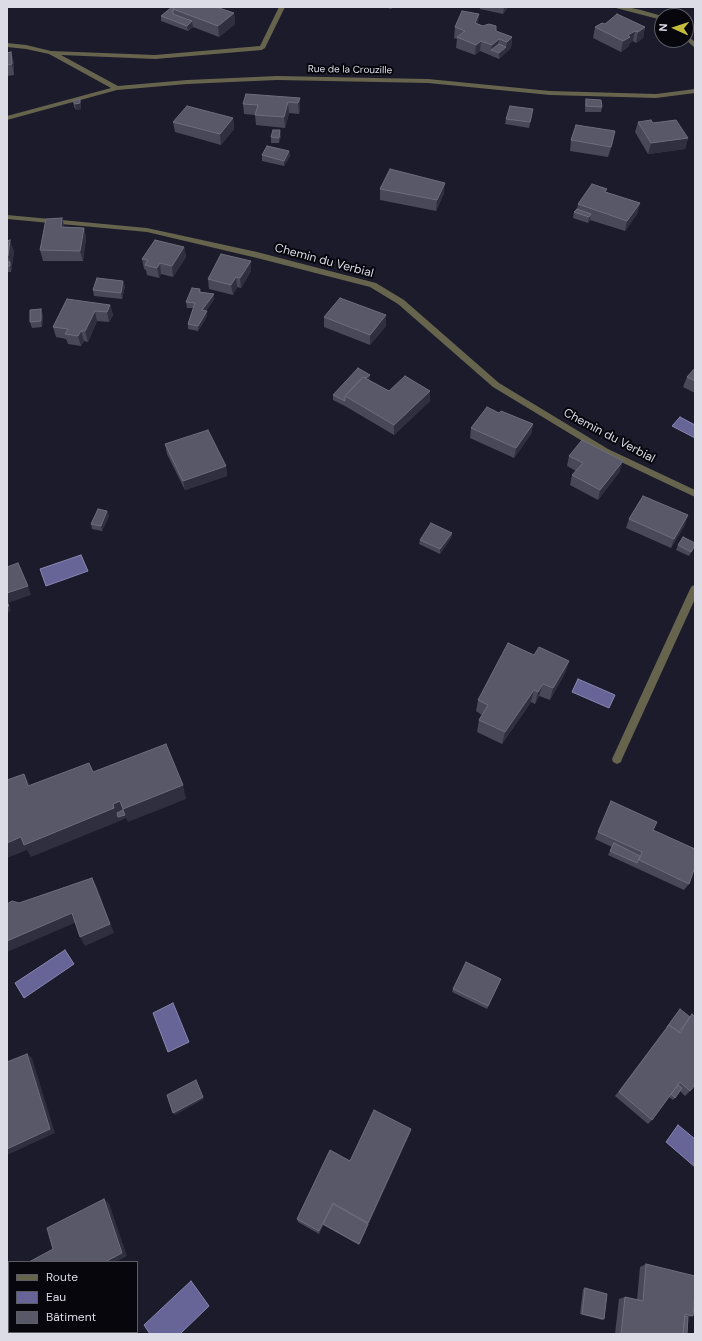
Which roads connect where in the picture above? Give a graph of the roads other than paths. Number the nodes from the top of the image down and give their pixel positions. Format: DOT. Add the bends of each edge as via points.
graph roads {
  1 [pos="282,7"];
  2 [pos="615,7"];
  3 [pos="654,16"];
  4 [pos="7,46"];
  5 [pos="51,54"];
  6 [pos="117,88"];
  7 [pos="695,91"];
  8 [pos="7,118"];
  9 [pos="7,217"];
  10 [pos="695,494"];
  11 [pos="695,589"];
  12 [pos="617,759"];
  1 -- 5 [label="street" via="262,48 155,57"];
  2 -- 3 [label="street"];
  4 -- 5 [label="street" via="26,47"];
  5 -- 6 [label="street"];
  6 -- 7 [label="street, Rue de la Crouzille" via="277,78 428,81 550,94 656,96"];
  6 -- 8 [label="street, Rue de la Crouzille"];
  9 -- 10 [label="street, Chemin du Verbial" via="147,230 373,285 401,302 496,385 606,451"];
  11 -- 12 [label="street"];
}
